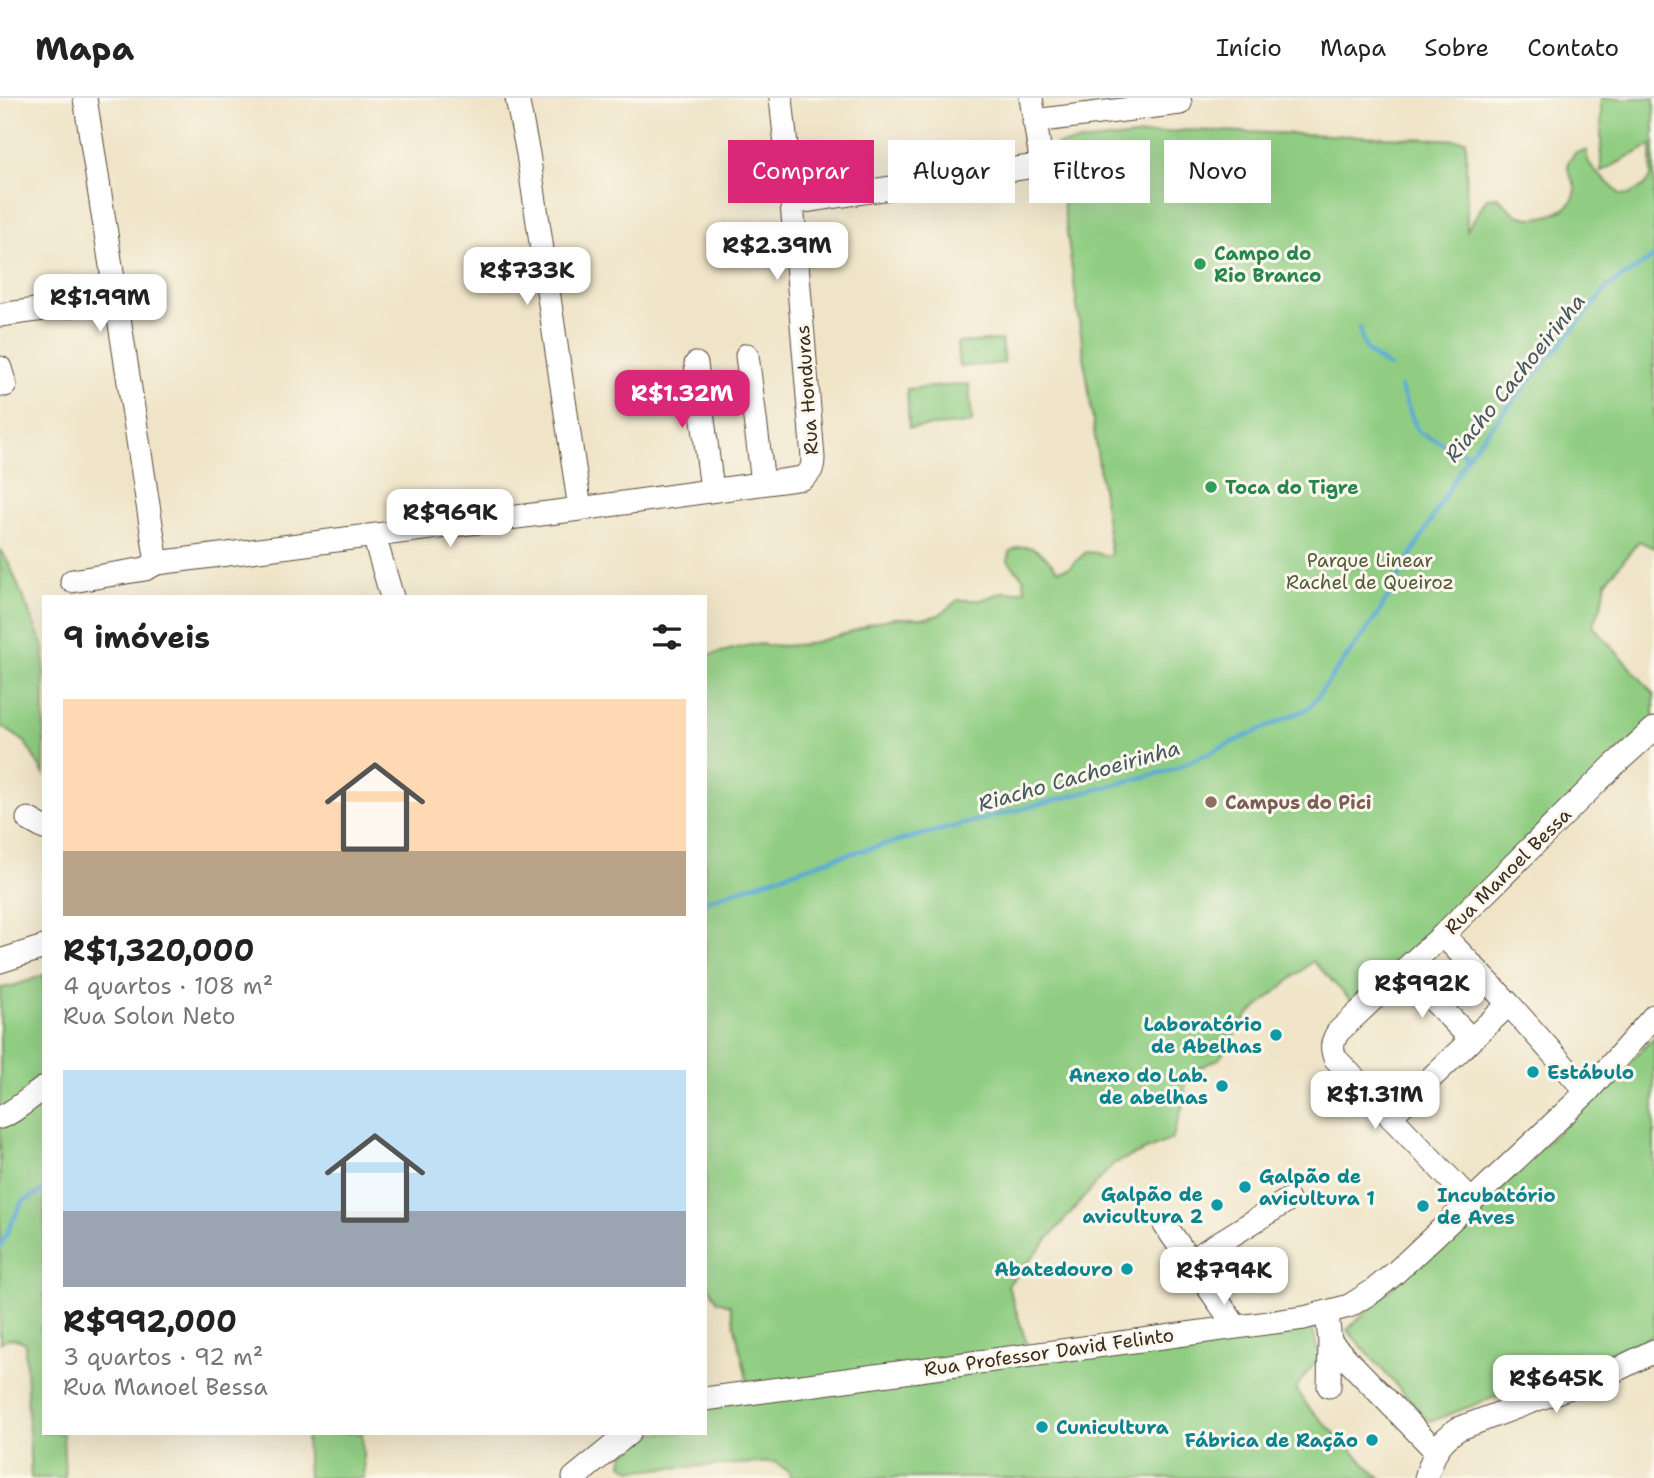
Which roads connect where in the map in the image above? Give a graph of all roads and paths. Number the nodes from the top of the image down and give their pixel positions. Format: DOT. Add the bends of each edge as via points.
graph roads {
  1 [pos="85,98"];
  2 [pos="517,98"];
  3 [pos="781,98"];
  4 [pos="1180,103"];
  5 [pos="1033,109"];
  6 [pos="785,140"];
  7 [pos="874,190"];
  8 [pos="792,203"];
  9 [pos="117,299"];
  10 [pos="0,315"];
  11 [pos="747,355"];
  12 [pos="696,364"];
  13 [pos="763,483"];
  14 [pos="712,490"];
  15 [pos="579,509"];
  16 [pos="374,537"];
  17 [pos="157,563"];
  18 [pos="72,581"];
  19 [pos="391,595"];
  20 [pos="1654,729"];
  21 [pos="1443,936"];
  22 [pos="42,948"];
  23 [pos="0,961"];
  24 [pos="1404,970"];
  25 [pos="1509,1004"];
  26 [pos="1654,1016"];
  27 [pos="1471,1040"];
  28 [pos="42,1089"];
  29 [pos="1587,1092"];
  30 [pos="1391,1116"];
  31 [pos="0,1117"];
  32 [pos="1288,1200"];
  33 [pos="1471,1200"];
  34 [pos="1165,1225"];
  35 [pos="1190,1261"];
  36 [pos="1327,1313"];
  37 [pos="1236,1327"];
  38 [pos="1330,1342"];
  39 [pos="1654,1351"];
  40 [pos="1329,1386"];
  41 [pos="707,1399"];
  42 [pos="627,1435"];
  43 [pos="1435,1450"];
  44 [pos="574,1478"];
  45 [pos="1426,1478"];
  1 -- 9 [label="street"];
  2 -- 15 [label="street"];
  3 -- 6 [label="street, Rua Honduras"];
  4 -- 5 [label="street"];
  5 -- 7 [label="street" via="1042,165"];
  8 -- 13 [label="street, Rua Honduras" via="813,466 803,478"];
  9 -- 10 [label="street"];
  9 -- 17 [label="street"];
  11 -- 13 [label="street"];
  12 -- 14 [label="street"];
  13 -- 14 [label="street"];
  14 -- 15 [label="street"];
  15 -- 16 [label="street"];
  16 -- 17 [label="street"];
  16 -- 19 [label="street"];
  17 -- 18 [label="street"];
  20 -- 21 [label="street, Rua Manoel Bessa"];
  21 -- 24 [label="street, Rua Manoel Bessa"];
  21 -- 25 [label="street"];
  22 -- 23 [label="street"];
  24 -- 27 [label="street"];
  24 -- 30 [label="street, Rua Manoel Bessa" via="1338,1032 1332,1049 1335,1058"];
  25 -- 27 [label="street"];
  25 -- 29 [label="street"];
  26 -- 29 [label="street, Rua Professor David Felinto"];
  27 -- 30 [label="street"];
  28 -- 31 [label="street"];
  29 -- 33 [label="street, Rua Professor David Felinto"];
  30 -- 33 [label="street"];
  32 -- 35 [label="street"];
  33 -- 36 [label="street, Rua Professor David Felinto" via="1373,1291"];
  34 -- 35 [label="street"];
  35 -- 37 [label="street"];
  36 -- 37 [label="street, Rua Professor David Felinto"];
  36 -- 38 [label="street"];
  37 -- 41 [label="street, Rua Professor David Felinto"];
  38 -- 40 [label="street"];
  38 -- 43 [label="street"];
  39 -- 43 [label="street" via="1458,1429"];
  42 -- 44 [label="street"];
  43 -- 45 [label="street"];
}
